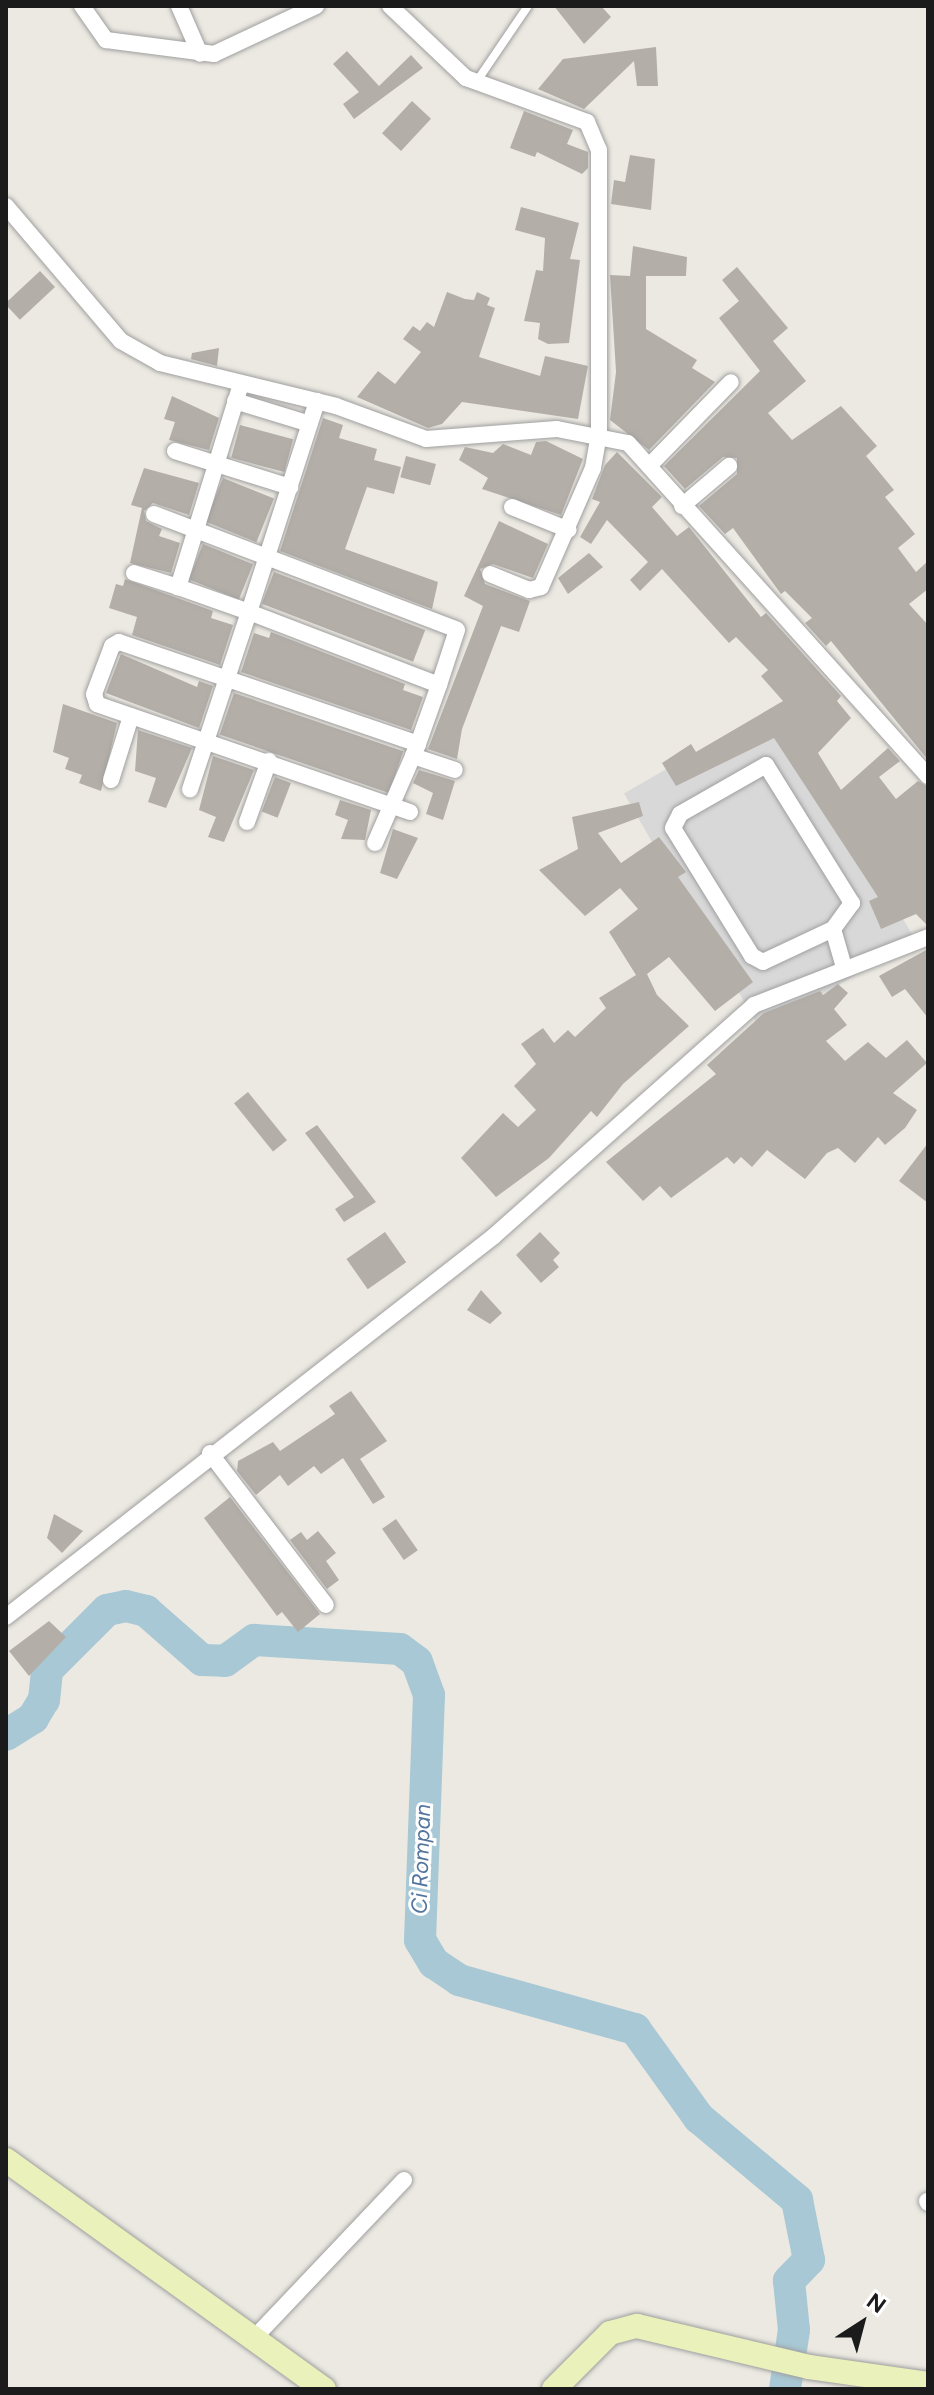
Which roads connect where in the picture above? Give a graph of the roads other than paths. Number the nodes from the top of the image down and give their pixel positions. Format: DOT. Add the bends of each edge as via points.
graph roads {
  1 [pos="82,6"];
  2 [pos="179,6"];
  3 [pos="316,6"];
  4 [pos="390,6"];
  5 [pos="528,6"];
  6 [pos="293,11"];
  7 [pos="200,54"];
  8 [pos="475,83"];
  9 [pos="6,206"];
  10 [pos="731,382"];
  11 [pos="241,384"];
  12 [pos="235,401"];
  13 [pos="317,401"];
  14 [pos="310,424"];
  15 [pos="599,434"];
  16 [pos="175,451"];
  17 [pos="213,462"];
  18 [pos="649,466"];
  19 [pos="729,466"];
  20 [pos="290,487"];
  21 [pos="682,506"];
  22 [pos="512,507"];
  23 [pos="154,514"];
  24 [pos="193,527"];
  25 [pos="569,530"];
  26 [pos="267,552"];
  27 [pos="134,573"];
  28 [pos="490,574"];
  29 [pos="178,587"];
  30 [pos="249,612"];
  31 [pos="225,677"];
  32 [pos="439,685"];
  33 [pos="131,716"];
  34 [pos="205,739"];
  35 [pos="415,750"];
  36 [pos="269,761"];
  37 [pos="455,770"];
  38 [pos="928,776"];
  39 [pos="111,780"];
  40 [pos="190,789"];
  41 [pos="391,805"];
  42 [pos="410,812"];
  43 [pos="247,822"];
  44 [pos="375,843"];
  45 [pos="833,929"];
  46 [pos="928,937"];
  47 [pos="843,965"];
  48 [pos="210,1453"];
  49 [pos="326,1605"];
  50 [pos="6,1617"];
  51 [pos="6,2160"];
  52 [pos="404,2180"];
  53 [pos="256,2336"];
  54 [pos="928,2384"];
  55 [pos="556,2388"];
  56 [pos="324,2389"];
  1 -- 7 [label="street" via="106,40"];
  2 -- 7 [label="street"];
  3 -- 6 [label="street"];
  4 -- 8 [label="street"];
  5 -- 8 [label="lane"];
  6 -- 7 [label="street" via="221,53"];
  8 -- 15 [label="street" via="584,120 593,129 599,150"];
  9 -- 11 [label="street" via="130,349"];
  10 -- 18 [label="street"];
  11 -- 12 [label="street"];
  11 -- 13 [label="street"];
  12 -- 14 [label="street"];
  12 -- 17 [label="street"];
  13 -- 14 [label="street"];
  13 -- 15 [label="street" via="426,439 557,429"];
  14 -- 20 [label="street"];
  15 -- 18 [label="street" via="628,443"];
  15 -- 25 [label="street" via="593,468"];
  16 -- 17 [label="street"];
  17 -- 20 [label="street"];
  17 -- 24 [label="street"];
  18 -- 21 [label="street"];
  19 -- 21 [label="street"];
  20 -- 26 [label="street"];
  21 -- 38 [label="street"];
  22 -- 25 [label="street"];
  23 -- 24 [label="street"];
  24 -- 26 [label="street"];
  24 -- 29 [label="street"];
  25 -- 28 [label="street" via="537,591"];
  26 -- 30 [label="street"];
  26 -- 32 [label="street" via="453,625 457,637"];
  27 -- 29 [label="street"];
  29 -- 30 [label="street"];
  30 -- 31 [label="street"];
  30 -- 32 [label="street"];
  31 -- 33 [label="street" via="119,642 93,698"];
  31 -- 34 [label="street"];
  31 -- 35 [label="street"];
  32 -- 35 [label="street"];
  33 -- 34 [label="street"];
  33 -- 39 [label="street"];
  34 -- 36 [label="street"];
  34 -- 40 [label="street"];
  35 -- 37 [label="street"];
  35 -- 41 [label="street"];
  36 -- 41 [label="street"];
  36 -- 43 [label="street"];
  41 -- 42 [label="street"];
  41 -- 44 [label="street"];
  45 -- 45 [label="street" via="852,903 770,767 676,819 673,828 757,960 770,961"];
  45 -- 47 [label="street"];
  46 -- 47 [label="street"];
  47 -- 48 [label="street" via="754,1005 494,1236"];
  48 -- 49 [label="street"];
  48 -- 50 [label="street"];
  51 -- 53 [label="street"];
  52 -- 53 [label="street"];
  53 -- 56 [label="street"];
  54 -- 55 [label="street" via="809,2367 637,2326 610,2333"];
}
